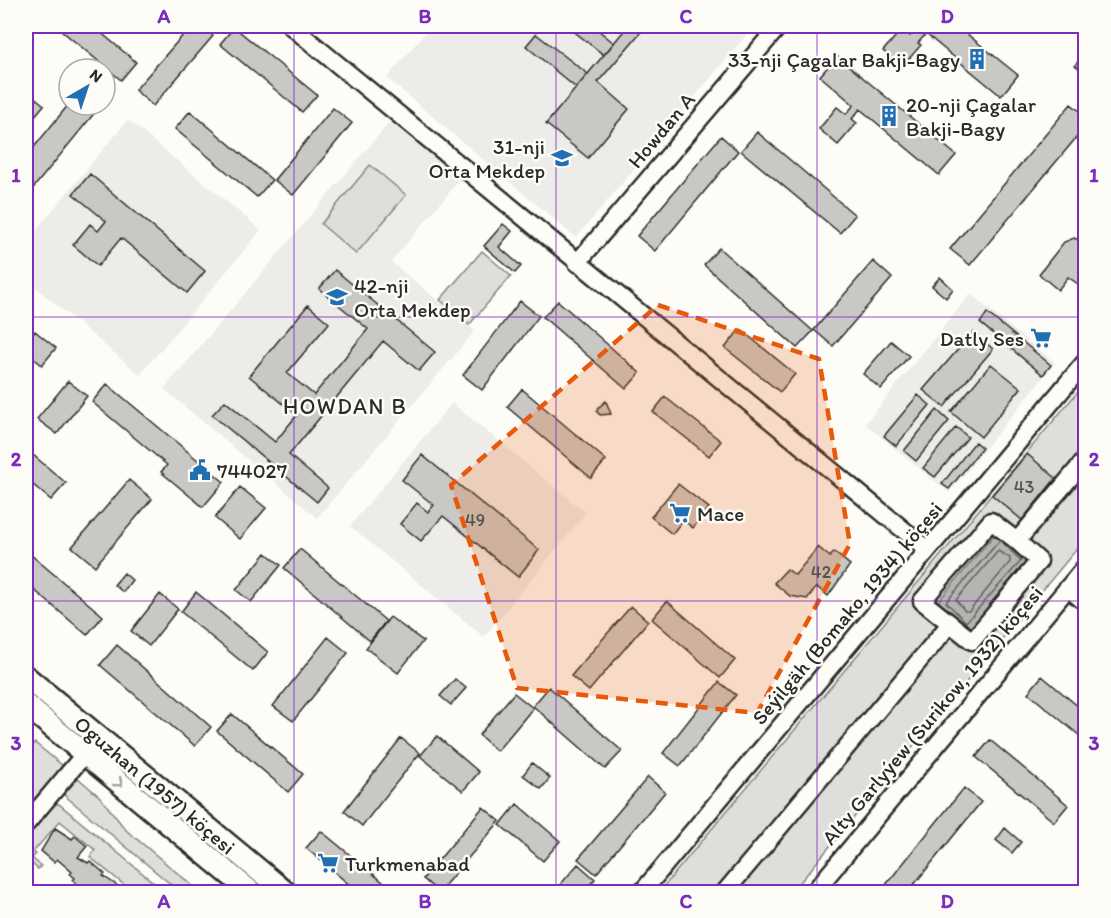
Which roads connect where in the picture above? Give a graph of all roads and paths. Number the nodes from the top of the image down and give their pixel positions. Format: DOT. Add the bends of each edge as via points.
graph roads {
  1 [pos="291,26"];
  2 [pos="779,26"];
  3 [pos="577,263"];
  4 [pos="1086,361"];
  5 [pos="1086,459"];
  6 [pos="1017,541"];
  7 [pos="928,550"];
  8 [pos="1086,566"];
  9 [pos="1068,588"];
  10 [pos="1086,603"];
  11 [pos="950,624"];
  12 [pos="26,677"];
  13 [pos="26,705"];
  14 [pos="98,738"];
  15 [pos="84,754"];
  16 [pos="26,824"];
  17 [pos="251,892"];
  18 [pos="285,892"];
  19 [pos="642,892"];
  20 [pos="725,892"];
  21 [pos="814,892"];
  1 -- 3 [label="street"];
  2 -- 3 [label="street, Howdan A"];
  3 -- 7 [label="street"];
  4 -- 7 [label="street, Seýilgäh (Bomako, 1934) köçesi"];
  5 -- 6 [label="street"];
  6 -- 11 [label="street" via="1040,561 972,641"];
  6 -- 11 [label="street" via="991,521 922,601"];
  7 -- 19 [label="street, Seýilgäh (Bomako, 1934) köçesi"];
  8 -- 9 [label="street, Alty Garlyýew (Surikow, 1932) köçesi"];
  9 -- 10 [label="street"];
  9 -- 21 [label="street, Alty Garlyýew (Surikow, 1932) köçesi"];
  11 -- 20 [label="street"];
  12 -- 14 [label="main road, Oguzhan (1957) köçesi"];
  13 -- 15 [label="main road, Oguzhan (1957) köçesi"];
  14 -- 15 [label="street"];
  14 -- 18 [label="main road, Oguzhan (1957) köçesi"];
  15 -- 16 [label="street"];
  15 -- 17 [label="main road, Oguzhan (1957) köçesi, one-way"];
}
